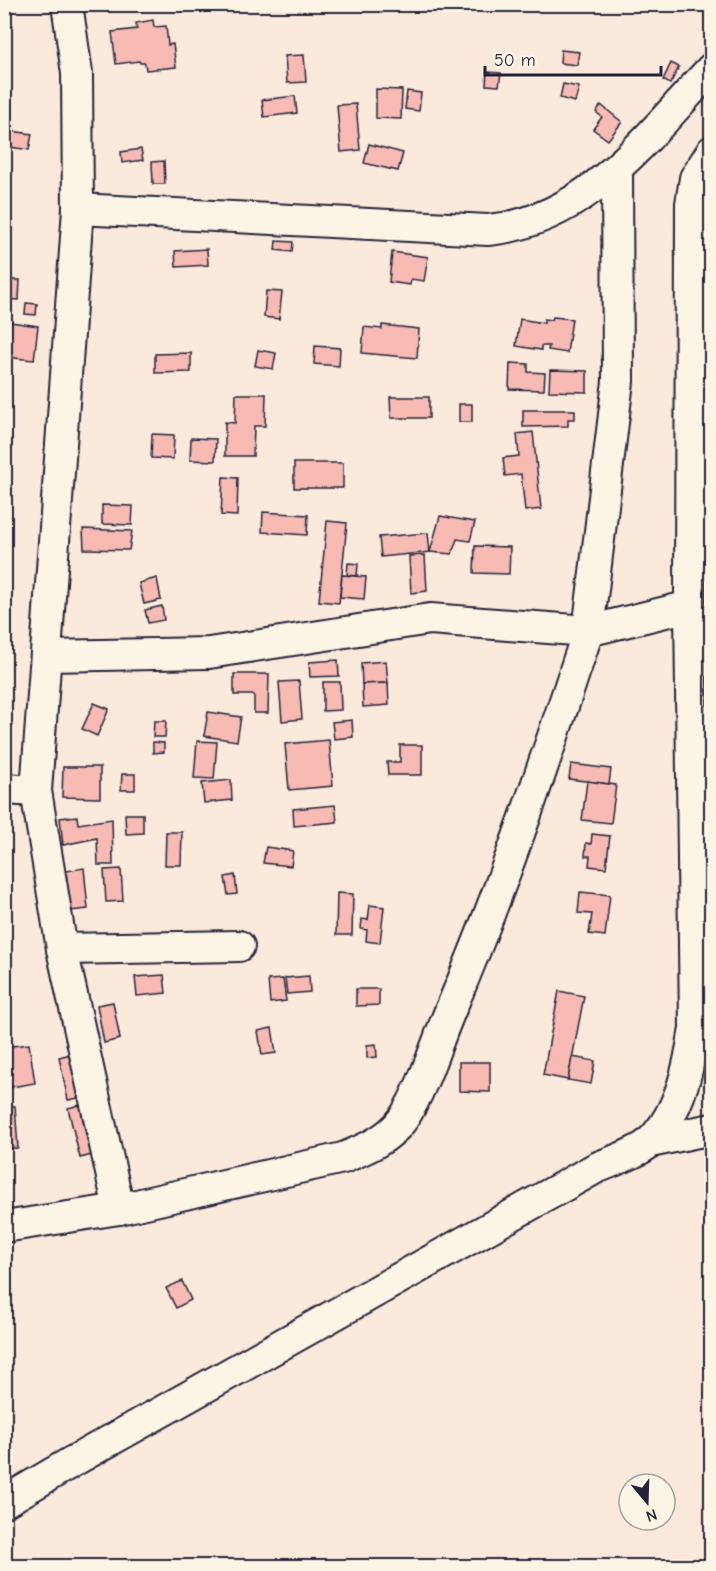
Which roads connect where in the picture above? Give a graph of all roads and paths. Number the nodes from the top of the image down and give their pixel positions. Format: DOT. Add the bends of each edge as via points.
graph roads {
  1 [pos="67,4"];
  2 [pos="711,68"];
  3 [pos="711,151"];
  4 [pos="616,169"];
  5 [pos="78,209"];
  6 [pos="690,606"];
  7 [pos="588,631"];
  8 [pos="47,656"];
  9 [pos="4,789"];
  10 [pos="36,791"];
  11 [pos="239,946"];
  12 [pos="62,949"];
  13 [pos="711,1129"];
  14 [pos="650,1142"];
  15 [pos="119,1209"];
  16 [pos="4,1227"];
  17 [pos="4,1502"];
  1 -- 5 [label="street" via="77,73"];
  2 -- 4 [label="street"];
  3 -- 6 [label="street" via="695,178 691,204"];
  4 -- 5 [label="street" via="578,200 542,219 488,231"];
  4 -- 7 [label="street" via="618,381"];
  5 -- 8 [label="street"];
  6 -- 7 [label="street"];
  6 -- 14 [label="street" via="695,1028 680,1094"];
  7 -- 8 [label="street" via="430,619 209,652"];
  7 -- 15 [label="street" via="466,975 403,1118 379,1140 343,1158"];
  8 -- 10 [label="street"];
  9 -- 10 [label="street"];
  10 -- 12 [label="street"];
  11 -- 12 [label="street"];
  12 -- 15 [label="street"];
  13 -- 14 [label="street"];
  14 -- 17 [label="street"];
  15 -- 16 [label="street"];
}
